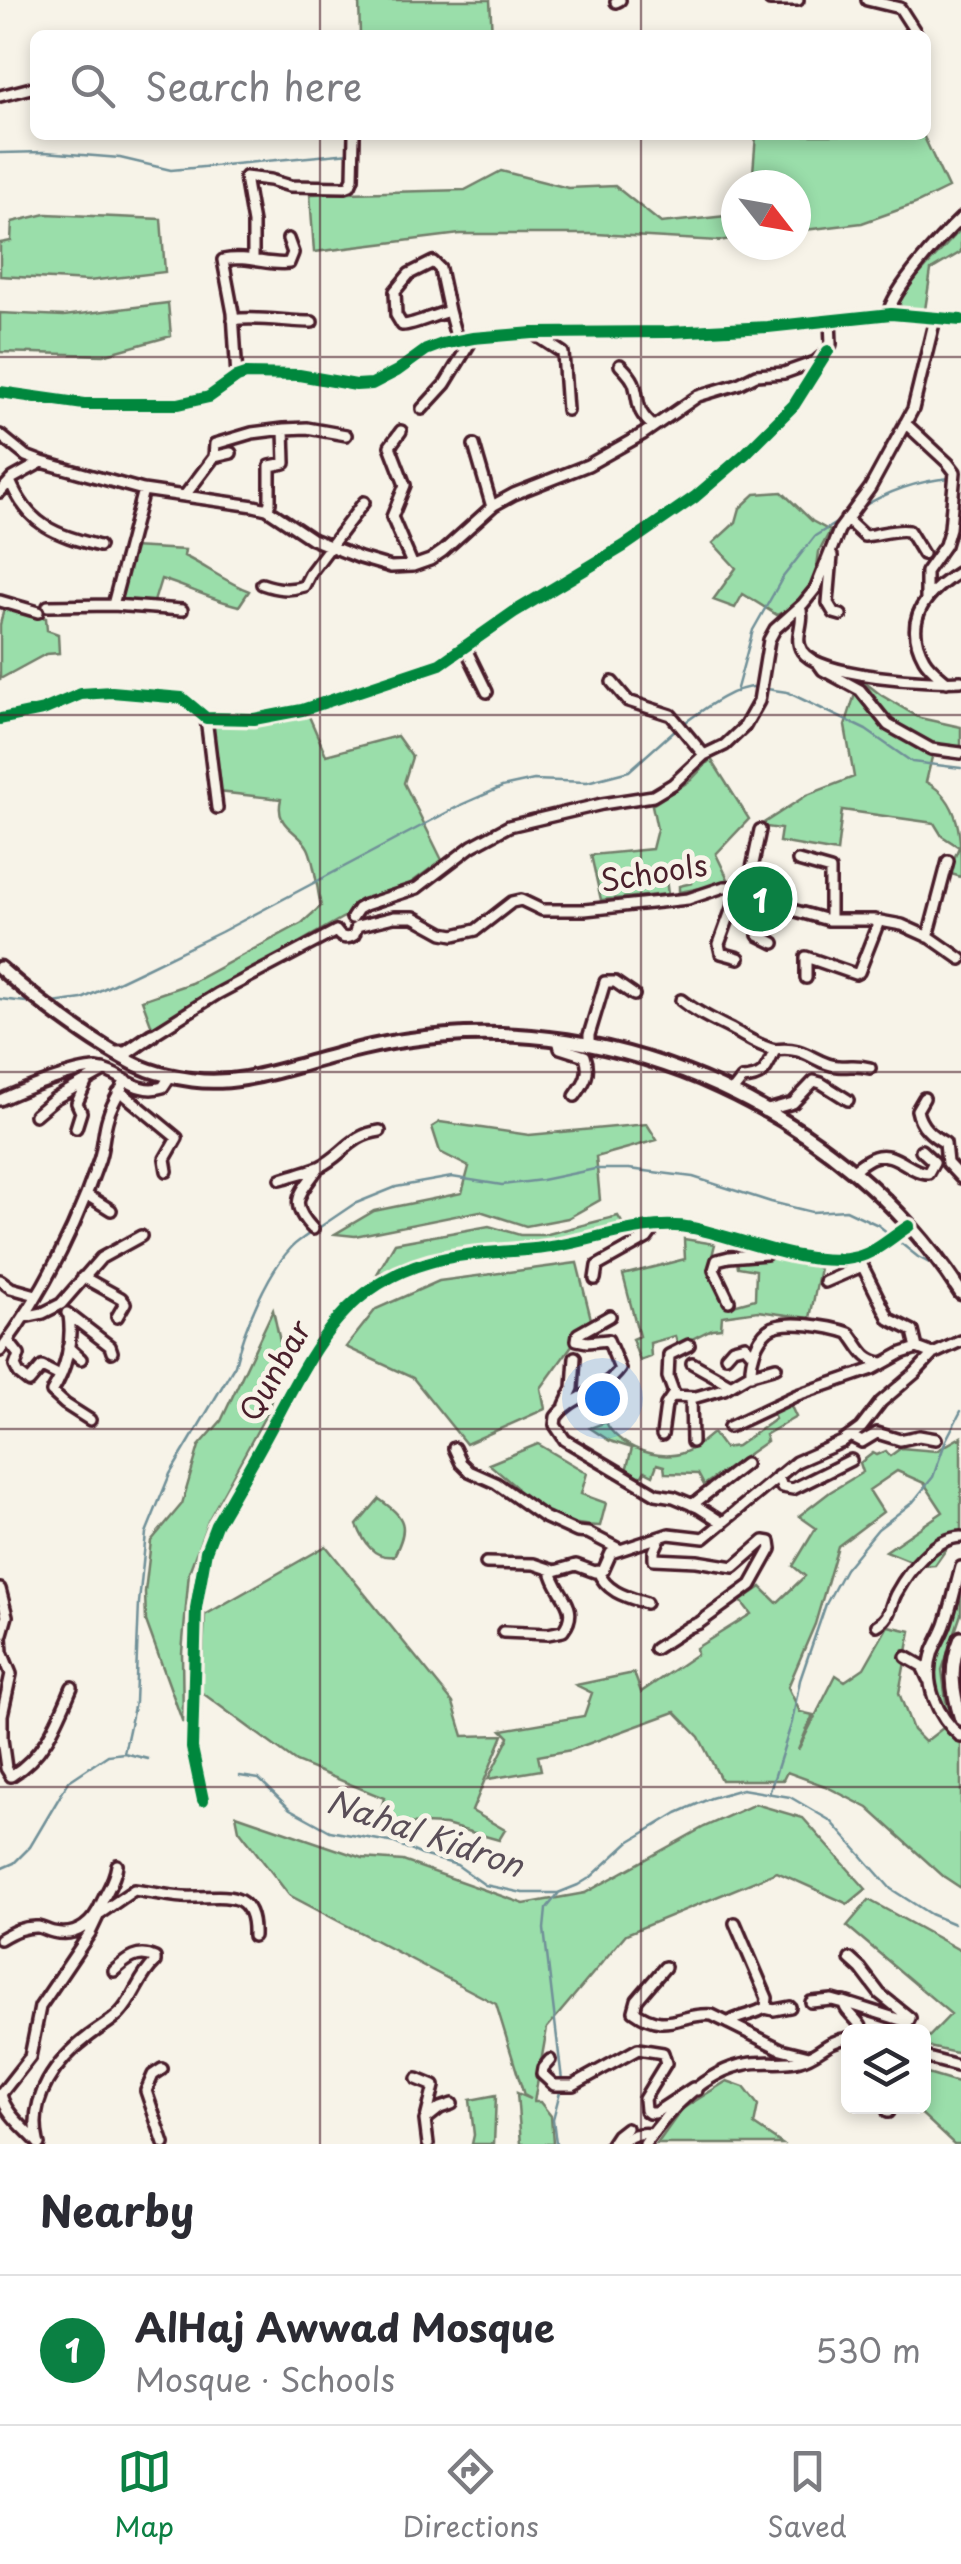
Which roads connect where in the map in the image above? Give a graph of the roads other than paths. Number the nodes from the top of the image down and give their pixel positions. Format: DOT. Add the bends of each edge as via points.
graph roads {
  1 [pos="770,0"];
  2 [pos="798,0"];
  3 [pos="867,0"];
  4 [pos="899,4"];
  5 [pos="915,30"];
  6 [pos="30,88"];
  7 [pos="0,96"];
  8 [pos="354,140"];
  9 [pos="961,218"];
  10 [pos="288,239"];
  11 [pos="253,258"];
  12 [pos="449,311"];
  13 [pos="888,314"];
  14 [pos="830,318"];
  15 [pos="935,319"];
  16 [pos="233,320"];
  17 [pos="961,320"];
  18 [pos="312,322"];
  19 [pos="533,333"];
  20 [pos="473,338"];
  21 [pos="457,340"];
  22 [pos="828,351"];
  23 [pos="620,364"];
  24 [pos="236,377"];
  25 [pos="0,392"];
  26 [pos="422,408"];
  27 [pos="567,410"];
  28 [pos="905,423"];
  29 [pos="652,426"];
  30 [pos="284,430"];
  31 [pos="401,431"];
  32 [pos="0,435"];
  33 [pos="346,435"];
  34 [pos="474,444"];
  35 [pos="231,453"];
  36 [pos="214,457"];
  37 [pos="42,462"];
  38 [pos="10,481"];
  39 [pos="144,490"];
  40 [pos="0,492"];
  41 [pos="186,494"];
  42 [pos="364,502"];
  43 [pos="492,507"];
  44 [pos="267,510"];
  45 [pos="846,518"];
  46 [pos="99,546"];
  47 [pos="332,546"];
  48 [pos="832,548"];
  49 [pos="923,554"];
  50 [pos="413,566"];
  51 [pos="961,571"];
  52 [pos="262,584"];
  53 [pos="926,599"];
  54 [pos="0,601"];
  55 [pos="112,605"];
  56 [pos="48,606"];
  57 [pos="800,606"];
  58 [pos="182,610"];
  59 [pos="38,612"];
  60 [pos="841,615"];
  61 [pos="465,647"];
  62 [pos="818,663"];
  63 [pos="961,681"];
  64 [pos="612,682"];
  65 [pos="947,682"];
  66 [pos="487,692"];
  67 [pos="206,718"];
  68 [pos="0,720"];
  69 [pos="961,753"];
  70 [pos="704,755"];
  71 [pos="218,808"];
  72 [pos="760,830"];
  73 [pos="798,861"];
  74 [pos="948,861"];
  75 [pos="743,891"];
  76 [pos="768,902"];
  77 [pos="830,920"];
  78 [pos="879,921"];
  79 [pos="345,922"];
  80 [pos="928,937"];
  81 [pos="774,943"];
  82 [pos="739,958"];
  83 [pos="961,958"];
  84 [pos="0,968"];
  85 [pos="806,978"];
  86 [pos="634,995"];
  87 [pos="681,1000"];
  88 [pos="152,1035"];
  89 [pos="558,1040"];
  90 [pos="589,1044"];
  91 [pos="775,1050"];
  92 [pos="132,1055"];
  93 [pos="144,1067"];
  94 [pos="870,1068"];
  95 [pos="104,1071"];
  96 [pos="170,1075"];
  97 [pos="87,1080"];
  98 [pos="124,1082"];
  99 [pos="731,1092"];
  100 [pos="118,1093"];
  101 [pos="575,1096"];
  102 [pos="924,1098"];
  103 [pos="0,1100"];
  104 [pos="848,1100"];
  105 [pos="764,1111"];
  106 [pos="35,1115"];
  107 [pos="76,1128"];
  108 [pos="380,1130"];
  109 [pos="921,1150"];
  110 [pos="318,1167"];
  111 [pos="852,1170"];
  112 [pos="166,1171"];
  113 [pos="961,1178"];
  114 [pos="280,1179"];
  115 [pos="87,1194"];
  116 [pos="110,1210"];
  117 [pos="908,1226"];
  118 [pos="655,1227"];
  119 [pos="313,1229"];
  120 [pos="140,1236"];
  121 [pos="772,1249"];
  122 [pos="860,1262"];
  123 [pos="83,1278"];
  124 [pos="595,1279"];
  125 [pos="0,1280"];
  126 [pos="825,1282"];
  127 [pos="961,1294"];
  128 [pos="36,1295"];
  129 [pos="729,1301"];
  130 [pos="56,1306"];
  131 [pos="69,1315"];
  132 [pos="610,1316"];
  133 [pos="24,1317"];
  134 [pos="117,1317"];
  135 [pos="961,1341"];
  136 [pos="4,1344"];
  137 [pos="689,1344"];
  138 [pos="68,1347"];
  139 [pos="917,1348"];
  140 [pos="112,1352"];
  141 [pos="753,1354"];
  142 [pos="933,1354"];
  143 [pos="726,1356"];
  144 [pos="575,1357"];
  145 [pos="81,1359"];
  146 [pos="692,1363"];
  147 [pos="883,1363"];
  148 [pos="776,1367"];
  149 [pos="750,1375"];
  150 [pos="60,1376"];
  151 [pos="731,1385"];
  152 [pos="675,1396"];
  153 [pos="691,1397"];
  154 [pos="564,1408"];
  155 [pos="90,1420"];
  156 [pos="729,1426"];
  157 [pos="662,1435"];
  158 [pos="850,1436"];
  159 [pos="936,1440"];
  160 [pos="692,1442"];
  161 [pos="454,1448"];
  162 [pos="852,1460"];
  163 [pos="745,1464"];
  164 [pos="778,1476"];
  165 [pos="692,1505"];
  166 [pos="723,1523"];
  167 [pos="961,1537"];
  168 [pos="660,1538"];
  169 [pos="619,1550"];
  170 [pos="486,1563"];
  171 [pos="961,1568"];
  172 [pos="551,1570"];
  173 [pos="598,1572"];
  174 [pos="0,1589"];
  175 [pos="646,1603"];
  176 [pos="877,1625"];
  177 [pos="503,1632"];
  178 [pos="961,1638"];
  179 [pos="655,1649"];
  180 [pos="906,1658"];
  181 [pos="957,1667"];
  182 [pos="72,1687"];
  183 [pos="930,1688"];
  184 [pos="961,1719"];
  185 [pos="961,1737"];
  186 [pos="203,1800"];
  187 [pos="118,1865"];
  188 [pos="99,1914"];
  189 [pos="735,1923"];
  190 [pos="253,1936"];
  191 [pos="0,1939"];
  192 [pos="850,1959"];
  193 [pos="665,1967"];
  194 [pos="114,1970"];
  195 [pos="811,2002"];
  196 [pos="843,2003"];
  197 [pos="790,2007"];
  198 [pos="764,2008"];
  199 [pos="728,2023"];
  200 [pos="859,2024"];
  201 [pos="841,2040"];
  202 [pos="810,2056"];
  203 [pos="931,2059"];
  204 [pos="550,2060"];
  205 [pos="961,2066"];
  206 [pos="162,2069"];
  207 [pos="417,2079"];
  208 [pos="697,2090"];
  209 [pos="452,2104"];
  210 [pos="426,2120"];
  211 [pos="626,2128"];
  212 [pos="652,2134"];
  213 [pos="39,2144"];
  214 [pos="164,2144"];
  215 [pos="428,2144"];
  216 [pos="611,2144"];
  217 [pos="620,2144"];
  218 [pos="645,2144"];
  1 -- 2 [label="street"];
  3 -- 4 [label="street"];
  4 -- 5 [label="street"];
  6 -- 7 [label="street"];
  8 -- 11 [label="street" via="353,178 344,188 245,178"];
  9 -- 13 [label="street"];
  10 -- 11 [label="street" via="290,263"];
  11 -- 16 [label="street" via="224,260"];
  12 -- 12 [label="street" via="433,262 409,274 395,292 404,326"];
  12 -- 21 [label="street"];
  13 -- 14 [label="street"];
  13 -- 15 [label="street"];
  14 -- 19 [label="street" via="670,332"];
  14 -- 22 [label="street"];
  15 -- 17 [label="street"];
  15 -- 28 [label="street"];
  16 -- 18 [label="street"];
  16 -- 24 [label="street"];
  19 -- 20 [label="street"];
  19 -- 27 [label="street" via="563,353"];
  20 -- 21 [label="street"];
  20 -- 26 [label="street" via="446,384"];
  21 -- 24 [label="street" via="426,350 372,384 300,374"];
  22 -- 29 [label="street" via="799,369 698,396"];
  22 -- 61 [label="street" via="794,405 695,497"];
  23 -- 29 [label="street"];
  24 -- 25 [label="street" via="209,398 178,404 84,404"];
  28 -- 45 [label="street"];
  28 -- 53 [label="street" via="955,472 950,528 926,572"];
  29 -- 43 [label="street" via="588,465"];
  30 -- 33 [label="street"];
  30 -- 36 [label="street" via="215,444"];
  30 -- 44 [label="street" via="285,463 270,466"];
  31 -- 50 [label="street" via="390,446 406,484 392,517"];
  32 -- 37 [label="street"];
  34 -- 43 [label="street"];
  35 -- 36 [label="street"];
  36 -- 41 [label="street"];
  37 -- 38 [label="street"];
  37 -- 39 [label="street"];
  38 -- 40 [label="street"];
  38 -- 46 [label="street" via="31,516"];
  39 -- 41 [label="street"];
  39 -- 55 [label="street"];
  41 -- 44 [label="street"];
  42 -- 47 [label="street"];
  43 -- 50 [label="street" via="443,551"];
  44 -- 47 [label="street"];
  45 -- 48 [label="street"];
  45 -- 49 [label="street" via="864,536 909,531"];
  47 -- 50 [label="street" via="374,563"];
  47 -- 52 [label="street" via="304,586"];
  48 -- 57 [label="street" via="816,588"];
  48 -- 60 [label="street" via="828,603"];
  51 -- 53 [label="street"];
  53 -- 65 [label="street" via="916,630 919,646"];
  54 -- 59 [label="street"];
  55 -- 56 [label="street"];
  55 -- 58 [label="street"];
  57 -- 62 [label="street" via="799,648"];
  57 -- 70 [label="street" via="768,640 758,701 745,726"];
  61 -- 66 [label="street"];
  61 -- 67 [label="street" via="423,672 302,710"];
  62 -- 65 [label="street" via="884,678"];
  62 -- 69 [label="street" via="860,690 888,726 930,749"];
  63 -- 65 [label="street"];
  64 -- 70 [label="street" via="628,701 671,714"];
  67 -- 68 [label="street" via="182,698 112,692 82,694"];
  67 -- 71 [label="street"];
  70 -- 79 [label="street" via="653,796 509,826 417,888 366,904"];
  72 -- 75 [label="street"];
  73 -- 77 [label="street" via="830,870"];
  74 -- 80 [label="street"];
  75 -- 76 [label="street, Schools"];
  75 -- 79 [label="street, Schools" via="724,887 688,899 586,910 542,910 522,900 476,930 454,935 414,917"];
  75 -- 82 [label="street" via="719,944 721,953"];
  76 -- 77 [label="street, Schools"];
  76 -- 81 [label="street" via="758,935"];
  77 -- 78 [label="street, Schools"];
  78 -- 80 [label="street, Schools"];
  78 -- 85 [label="street" via="860,972 806,957"];
  79 -- 88 [label="street, Schools"];
  80 -- 83 [label="street, Schools"];
  84 -- 92 [label="main road" via="76,1026 117,1053"];
  86 -- 90 [label="street" via="605,982"];
  87 -- 91 [label="street"];
  88 -- 92 [label="main road"];
  88 -- 93 [label="main road" via="137,1058"];
  89 -- 90 [label="main road"];
  89 -- 96 [label="main road" via="446,1035 246,1078"];
  89 -- 101 [label="street" via="560,1048 585,1056 589,1067"];
  90 -- 99 [label="main road" via="673,1067"];
  91 -- 94 [label="street"];
  91 -- 99 [label="street" via="760,1075 742,1078"];
  92 -- 93 [label="main road"];
  93 -- 96 [label="main road"];
  95 -- 97 [label="street"];
  95 -- 98 [label="street"];
  95 -- 103 [label="street" via="68,1075"];
  96 -- 98 [label="street" via="158,1090"];
  97 -- 106 [label="street"];
  97 -- 107 [label="street"];
  98 -- 100 [label="street"];
  99 -- 105 [label="main road"];
  100 -- 112 [label="street" via="178,1138 165,1159"];
  100 -- 115 [label="street"];
  102 -- 113 [label="street" via="918,1119 945,1143 946,1163"];
  104 -- 105 [label="street" via="814,1081 793,1102"];
  105 -- 111 [label="main road"];
  108 -- 110 [label="street" via="350,1142"];
  109 -- 111 [label="street" via="934,1162 928,1174 883,1155"];
  110 -- 114 [label="street"];
  110 -- 119 [label="street" via="297,1208"];
  111 -- 117 [label="main road"];
  115 -- 116 [label="street"];
  115 -- 128 [label="street"];
  117 -- 122 [label="street"];
  117 -- 127 [label="main road"];
  118 -- 121 [label="street, Qunbar" via="691,1228"];
  118 -- 124 [label="street" via="596,1266"];
  118 -- 186 [label="street, Qunbar" via="428,1262 380,1283 328,1329 206,1552 196,1608 192,1716"];
  120 -- 123 [label="street" via="101,1258"];
  121 -- 122 [label="street, Qunbar"];
  121 -- 129 [label="street" via="717,1260 714,1270"];
  122 -- 126 [label="street"];
  122 -- 139 [label="street" via="889,1319 913,1331"];
  123 -- 130 [label="street"];
  123 -- 134 [label="street" via="121,1298"];
  125 -- 128 [label="street"];
  128 -- 133 [label="street"];
  130 -- 131 [label="street"];
  130 -- 133 [label="street"];
  131 -- 138 [label="street"];
  131 -- 140 [label="street"];
  132 -- 154 [label="street" via="577,1340 608,1340 618,1374"];
  133 -- 136 [label="street"];
  135 -- 142 [label="street"];
  136 -- 150 [label="street" via="19,1355 15,1366 28,1382 42,1367"];
  137 -- 152 [label="street" via="669,1355"];
  138 -- 145 [label="street"];
  138 -- 150 [label="street"];
  139 -- 142 [label="street"];
  139 -- 147 [label="street"];
  141 -- 143 [label="street" via="745,1345"];
  141 -- 147 [label="street" via="770,1328 824,1326 849,1333 861,1353"];
  141 -- 149 [label="street"];
  142 -- 158 [label="street"];
  144 -- 154 [label="street"];
  146 -- 151 [label="street"];
  147 -- 156 [label="street"];
  148 -- 149 [label="street"];
  149 -- 151 [label="street"];
  150 -- 155 [label="street" via="52,1392"];
  151 -- 153 [label="street"];
  152 -- 153 [label="street"];
  152 -- 157 [label="street" via="666,1405"];
  153 -- 160 [label="street"];
  154 -- 165 [label="street" via="556,1425 565,1440 656,1494"];
  158 -- 159 [label="street" via="862,1442 877,1433"];
  158 -- 164 [label="street"];
  161 -- 169 [label="street" via="470,1471 544,1517"];
  162 -- 164 [label="street" via="793,1489 782,1487"];
  163 -- 165 [label="street"];
  164 -- 166 [label="street"];
  165 -- 166 [label="street"];
  166 -- 168 [label="street" via="704,1538"];
  167 -- 176 [label="street" via="916,1564 887,1619"];
  168 -- 169 [label="street"];
  168 -- 179 [label="street" via="654,1559 734,1567 764,1541 771,1549 751,1585"];
  169 -- 173 [label="street"];
  170 -- 172 [label="street"];
  171 -- 183 [label="street" via="930,1662"];
  172 -- 173 [label="street" via="576,1565"];
  172 -- 177 [label="street" via="570,1609 563,1631"];
  173 -- 175 [label="street" via="619,1594"];
  174 -- 182 [label="street" via="7,1616 2,1652 12,1674 2,1715 11,1776 53,1732"];
  178 -- 181 [label="main road"];
  180 -- 183 [label="street" via="922,1666"];
  181 -- 184 [label="main road" via="952,1678"];
  183 -- 185 [label="street"];
  187 -- 188 [label="street"];
  188 -- 190 [label="street" via="134,1890 222,1895 250,1909"];
  188 -- 191 [label="street" via="73,1934 43,1927"];
  188 -- 213 [label="street" via="40,2007 30,2057 1,2094"];
  189 -- 198 [label="street" via="766,1998"];
  192 -- 196 [label="street" via="910,2020"];
  193 -- 199 [label="street" via="638,2000 636,2013 673,2022 712,2014"];
  194 -- 213 [label="street" via="132,1956 155,1958 117,2016 54,2070 38,2100"];
  195 -- 196 [label="street"];
  196 -- 200 [label="street"];
  197 -- 198 [label="street"];
  198 -- 199 [label="street"];
  199 -- 202 [label="street"];
  201 -- 202 [label="street"];
  202 -- 208 [label="street" via="736,2066"];
  203 -- 205 [label="street"];
  204 -- 208 [label="street" via="542,2074 547,2080 573,2086 638,2049 663,2053 666,2063 644,2099 649,2113"];
  206 -- 214 [label="street" via="146,2090"];
  207 -- 210 [label="street" via="434,2086"];
  208 -- 212 [label="street"];
  209 -- 210 [label="street"];
  210 -- 215 [label="street"];
  211 -- 216 [label="street"];
  212 -- 217 [label="street" via="628,2136"];
  212 -- 218 [label="street"];
}
